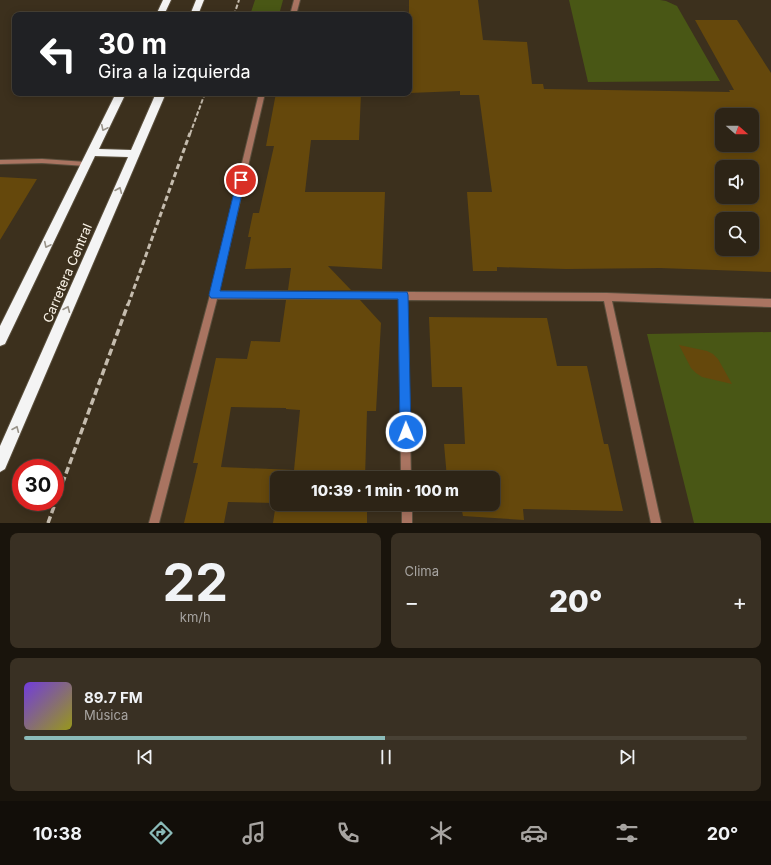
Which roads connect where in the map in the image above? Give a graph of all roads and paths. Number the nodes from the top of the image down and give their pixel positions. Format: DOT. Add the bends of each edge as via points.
graph roads {
  1 [pos="167,0"];
  2 [pos="200,0"];
  3 [pos="297,0"];
  4 [pos="161,12"];
  5 [pos="195,12"];
  6 [pos="294,12"];
  7 [pos="120,96"];
  8 [pos="160,96"];
  9 [pos="261,96"];
  10 [pos="93,152"];
  11 [pos="135,154"];
  12 [pos="0,162"];
  13 [pos="86,164"];
  14 [pos="214,295"];
  15 [pos="403,295"];
  16 [pos="607,297"];
  17 [pos="771,303"];
  18 [pos="0,340"];
  19 [pos="0,464"];
  20 [pos="406,471"];
  21 [pos="407,511"];
  22 [pos="154,523"];
  23 [pos="407,523"];
  24 [pos="656,523"];
  1 -- 4 [label="highway"];
  2 -- 5 [label="highway"];
  3 -- 6 [label="street"];
  7 -- 10 [label="highway, one-way"];
  8 -- 11 [label="highway, Carretera Central"];
  9 -- 14 [label="street"];
  10 -- 11 [label="highway"];
  10 -- 13 [label="highway"];
  19 -- 11 [label="highway, Carretera Central, one-way"];
  12 -- 13 [label="street"];
  13 -- 18 [label="highway, one-way"];
  14 -- 15 [label="street"];
  14 -- 22 [label="street"];
  15 -- 16 [label="street"];
  15 -- 20 [label="street"];
  16 -- 17 [label="street"];
  16 -- 24 [label="street"];
  21 -- 23 [label="street"];
}
